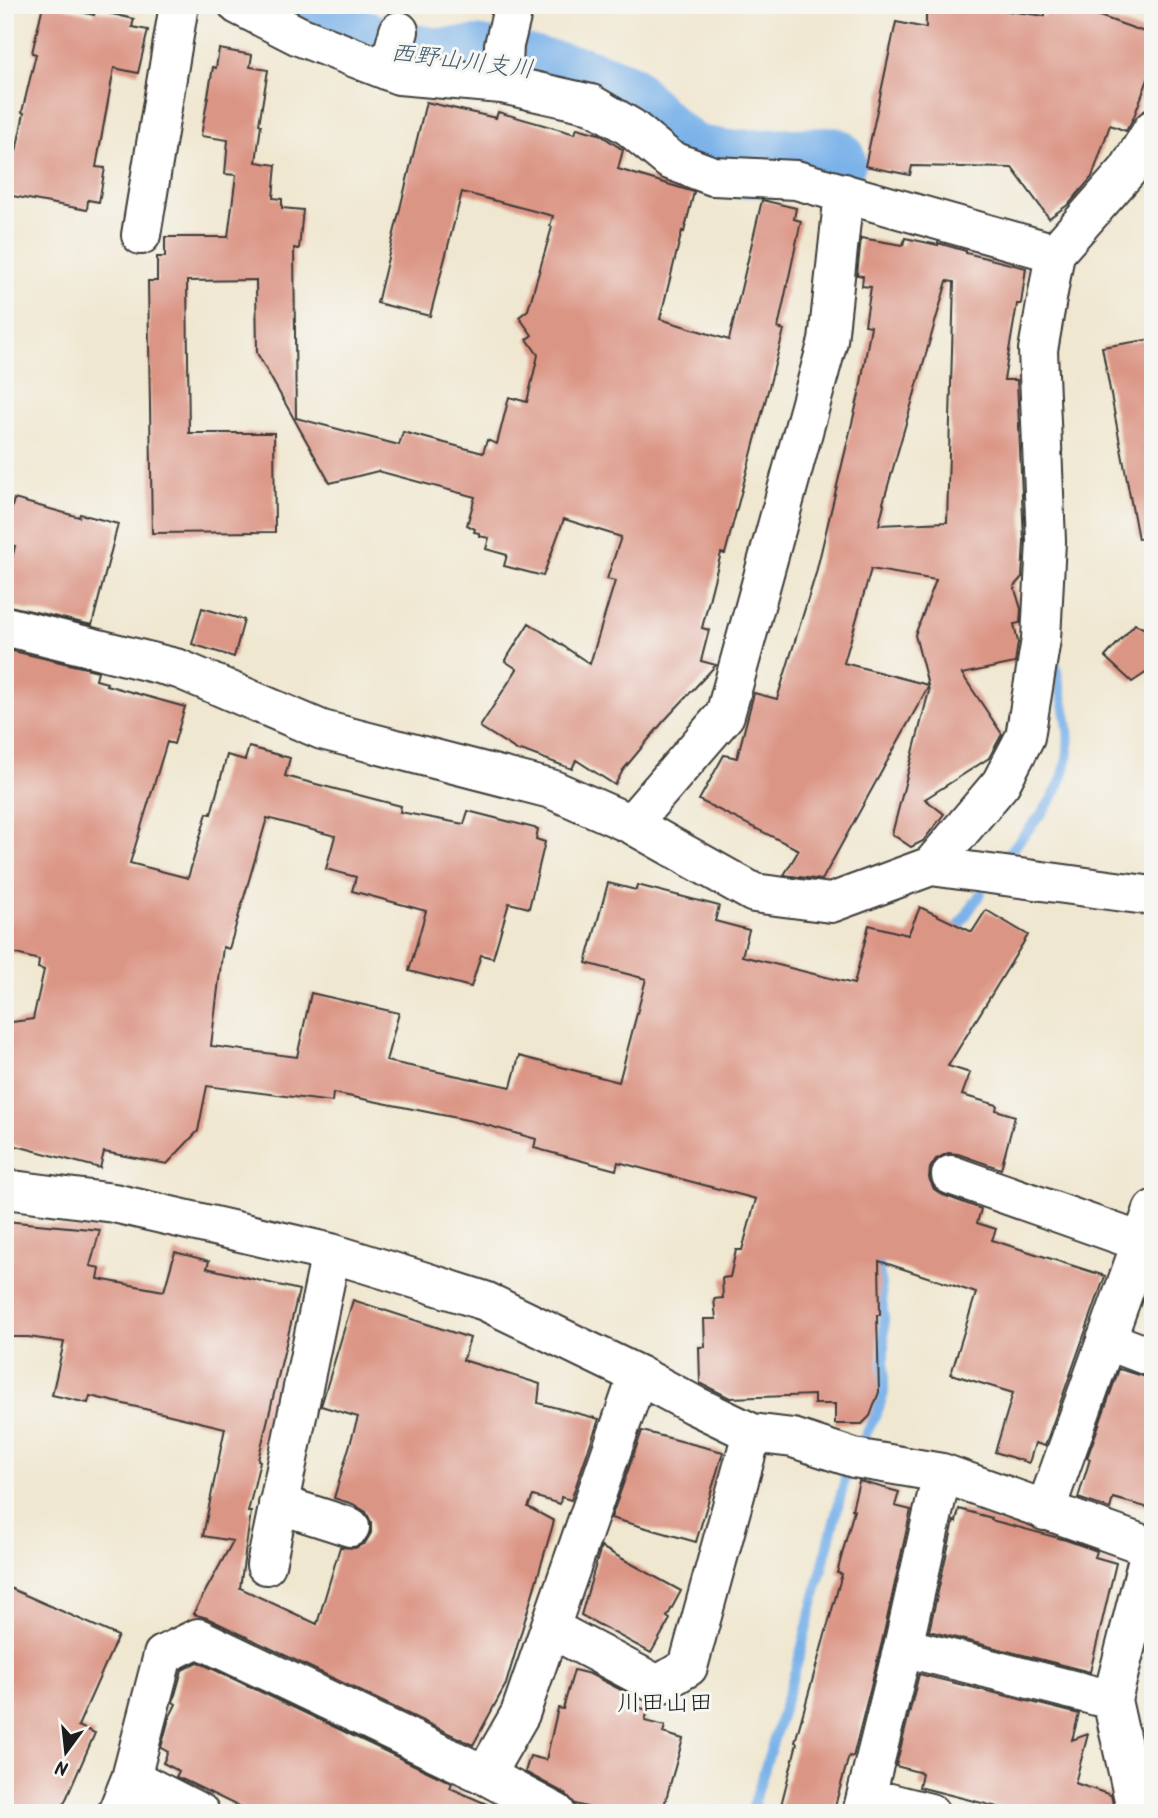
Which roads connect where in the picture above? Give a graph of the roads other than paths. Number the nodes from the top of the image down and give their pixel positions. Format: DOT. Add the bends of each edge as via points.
graph roads {
  1 [pos="179,5"];
  2 [pos="238,5"];
  3 [pos="514,5"];
  4 [pos="399,31"];
  5 [pos="389,70"];
  6 [pos="502,84"];
  7 [pos="1153,129"];
  8 [pos="844,193"];
  9 [pos="141,235"];
  10 [pos="1055,253"];
  11 [pos="5,626"];
  12 [pos="631,824"];
  13 [pos="931,866"];
  14 [pos="1153,896"];
  15 [pos="951,1175"];
  16 [pos="5,1189"];
  17 [pos="1147,1226"];
  18 [pos="331,1253"];
  19 [pos="1106,1340"];
  20 [pos="1153,1358"];
  21 [pos="638,1375"];
  22 [pos="752,1433"];
  23 [pos="942,1473"];
  24 [pos="278,1504"];
  25 [pos="1045,1511"];
  26 [pos="351,1527"];
  27 [pos="1152,1547"];
  28 [pos="266,1565"];
  29 [pos="550,1628"];
  30 [pos="903,1647"];
  31 [pos="1112,1700"];
  32 [pos="485,1775"];
  33 [pos="131,1778"];
  34 [pos="864,1805"];
  35 [pos="117,1813"];
  36 [pos="200,1813"];
  37 [pos="556,1813"];
  38 [pos="930,1813"];
  39 [pos="1137,1813"];
  1 -- 9 [label="street"];
  2 -- 5 [label="street" via="299,36"];
  3 -- 6 [label="street" via="504,45"];
  4 -- 5 [label="street"];
  5 -- 6 [label="street" via="399,75"];
  6 -- 8 [label="street" via="591,104 670,160 713,176 796,180"];
  7 -- 10 [label="street" via="1128,170"];
  8 -- 10 [label="street"];
  8 -- 12 [label="street" via="828,341 725,715"];
  10 -- 13 [label="street" via="1038,350 1046,541 1041,639 1025,737 1001,783"];
  11 -- 12 [label="street" via="178,669 322,730 551,789"];
  12 -- 13 [label="street" via="754,892 831,904"];
  13 -- 14 [label="street"];
  15 -- 17 [label="street"];
  16 -- 18 [label="street" via="114,1203"];
  17 -- 19 [label="street"];
  18 -- 21 [label="street" via="485,1301"];
  18 -- 24 [label="street"];
  19 -- 20 [label="street"];
  19 -- 25 [label="street"];
  21 -- 22 [label="street"];
  21 -- 29 [label="street"];
  22 -- 23 [label="street" via="793,1438 855,1458"];
  22 -- 29 [label="street" via="688,1667 658,1685"];
  23 -- 25 [label="street"];
  23 -- 30 [label="street"];
  24 -- 26 [label="street"];
  24 -- 28 [label="street"];
  25 -- 27 [label="street"];
  27 -- 31 [label="street"];
  29 -- 32 [label="street" via="520,1714"];
  30 -- 31 [label="street"];
  30 -- 34 [label="street"];
  31 -- 39 [label="street"];
  32 -- 33 [label="street" via="198,1637 163,1655"];
  32 -- 37 [label="street"];
  33 -- 35 [label="street"];
  33 -- 36 [label="street"];
  34 -- 38 [label="street"];
}
